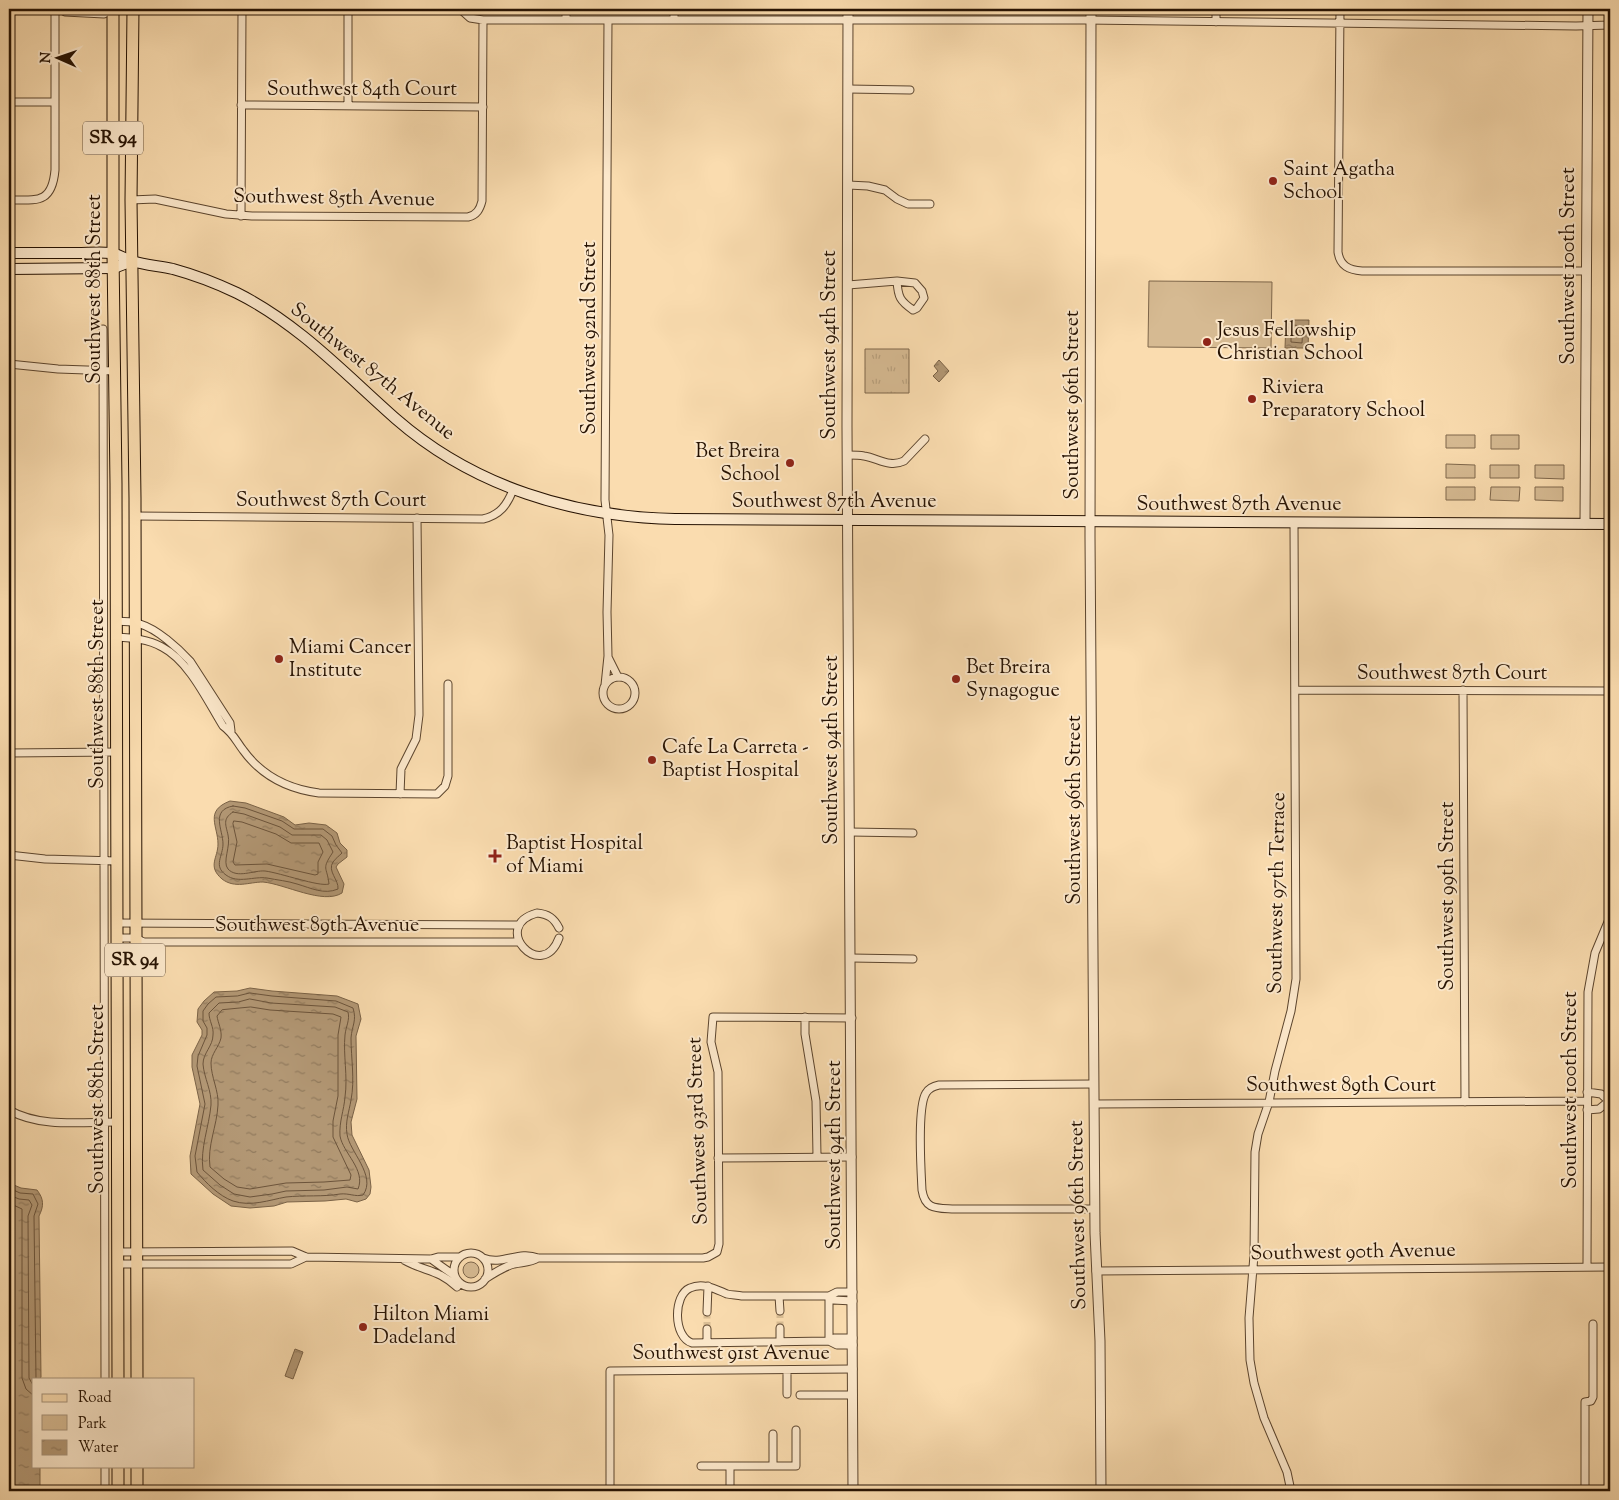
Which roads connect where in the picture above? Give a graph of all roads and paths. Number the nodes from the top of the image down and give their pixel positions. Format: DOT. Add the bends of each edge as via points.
graph roads {
  1 [pos="55,9"];
  2 [pos="60,9"];
  3 [pos="111,9"];
  4 [pos="133,9"];
  5 [pos="242,9"];
  6 [pos="348,9"];
  7 [pos="460,9"];
  8 [pos="566,9"];
  9 [pos="674,9"];
  10 [pos="848,9"];
  11 [pos="1091,9"];
  12 [pos="1216,9"];
  13 [pos="1340,9"];
  14 [pos="1588,9"];
  15 [pos="566,19"];
  16 [pos="674,19"];
  17 [pos="483,20"];
  18 [pos="608,20"];
  19 [pos="848,20"];
  20 [pos="1091,20"];
  21 [pos="1216,22"];
  22 [pos="1340,23"];
  23 [pos="1588,25"];
  24 [pos="1610,25"];
  25 [pos="848,89"];
  26 [pos="910,90"];
  27 [pos="9,102"];
  28 [pos="54,102"];
  29 [pos="242,106"];
  30 [pos="348,106"];
  31 [pos="482,107"];
  32 [pos="848,185"];
  33 [pos="9,200"];
  34 [pos="131,200"];
  35 [pos="930,204"];
  36 [pos="241,216"];
  37 [pos="9,253"];
  38 [pos="113,253"];
  39 [pos="132,262"];
  40 [pos="114,268"];
  41 [pos="9,269"];
  42 [pos="1587,271"];
  43 [pos="897,281"];
  44 [pos="848,284"];
  45 [pos="103,329"];
  46 [pos="9,364"];
  47 [pos="102,370"];
  48 [pos="114,370"];
  49 [pos="925,439"];
  50 [pos="848,455"];
  51 [pos="513,490"];
  52 [pos="607,515"];
  53 [pos="135,516"];
  54 [pos="418,518"];
  55 [pos="848,520"];
  56 [pos="1090,522"];
  57 [pos="1294,523"];
  58 [pos="1585,524"];
  59 [pos="1610,524"];
  60 [pos="116,621"];
  61 [pos="135,622"];
  62 [pos="116,636"];
  63 [pos="135,638"];
  64 [pos="608,656"];
  65 [pos="618,677"];
  66 [pos="448,684"];
  67 [pos="605,685"];
  68 [pos="1294,690"];
  69 [pos="1463,690"];
  70 [pos="1610,691"];
  71 [pos="231,731"];
  72 [pos="9,752"];
  73 [pos="104,752"];
  74 [pos="117,752"];
  75 [pos="135,752"];
  76 [pos="400,794"];
  77 [pos="850,832"];
  78 [pos="913,833"];
  79 [pos="9,855"];
  80 [pos="103,861"];
  81 [pos="117,861"];
  82 [pos="1610,917"];
  83 [pos="135,922"];
  84 [pos="117,923"];
  85 [pos="519,925"];
  86 [pos="559,928"];
  87 [pos="117,938"];
  88 [pos="135,938"];
  89 [pos="559,938"];
  90 [pos="519,942"];
  91 [pos="851,958"];
  92 [pos="912,959"];
  93 [pos="805,1017"];
  94 [pos="852,1018"];
  95 [pos="1094,1084"];
  96 [pos="1587,1092"];
  97 [pos="1269,1102"];
  98 [pos="1465,1102"];
  99 [pos="1587,1102"];
  100 [pos="1610,1102"];
  101 [pos="1094,1104"];
  102 [pos="136,1106"];
  103 [pos="9,1110"];
  104 [pos="1587,1110"];
  105 [pos="104,1122"];
  106 [pos="117,1122"];
  107 [pos="817,1156"];
  108 [pos="852,1157"];
  109 [pos="718,1158"];
  110 [pos="1095,1209"];
  111 [pos="117,1252"];
  112 [pos="136,1252"];
  113 [pos="460,1256"];
  114 [pos="306,1257"];
  115 [pos="483,1258"];
  116 [pos="538,1258"];
  117 [pos="404,1259"];
  118 [pos="431,1259"];
  119 [pos="118,1264"];
  120 [pos="136,1264"];
  121 [pos="1587,1267"];
  122 [pos="1610,1267"];
  123 [pos="1254,1270"];
  124 [pos="1096,1271"];
  125 [pos="455,1276"];
  126 [pos="484,1279"];
  127 [pos="708,1286"];
  128 [pos="457,1288"];
  129 [pos="779,1296"];
  130 [pos="829,1296"];
  131 [pos="853,1297"];
  132 [pos="780,1311"];
  133 [pos="707,1312"];
  134 [pos="1593,1324"];
  135 [pos="780,1328"];
  136 [pos="707,1329"];
  137 [pos="829,1341"];
  138 [pos="780,1342"];
  139 [pos="853,1342"];
  140 [pos="707,1343"];
  141 [pos="853,1369"];
  142 [pos="787,1370"];
  143 [pos="105,1378"];
  144 [pos="118,1378"];
  145 [pos="136,1378"];
  146 [pos="787,1394"];
  147 [pos="800,1395"];
  148 [pos="853,1395"];
  149 [pos="796,1430"];
  150 [pos="773,1434"];
  151 [pos="701,1466"];
  152 [pos="730,1466"];
  153 [pos="773,1466"];
  154 [pos="105,1468"];
  155 [pos="118,1468"];
  156 [pos="137,1468"];
  157 [pos="786,1490"];
  158 [pos="105,1491"];
  159 [pos="118,1491"];
  160 [pos="137,1491"];
  161 [pos="610,1491"];
  162 [pos="672,1491"];
  163 [pos="730,1491"];
  164 [pos="853,1491"];
  165 [pos="1101,1491"];
  166 [pos="1291,1491"];
  167 [pos="1585,1491"];
  1 -- 28 [label="street"];
  2 -- 3 [label="street" via="104,14"];
  3 -- 38 [label="main road, Southwest 88th Street / SR 94"];
  4 -- 34 [label="main road, Southwest 88th Street / SR 94"];
  5 -- 29 [label="street"];
  6 -- 30 [label="street"];
  7 -- 17 [label="street" via="470,18"];
  8 -- 15 [label="street"];
  9 -- 16 [label="street"];
  10 -- 19 [label="street, Southwest 94th Street"];
  11 -- 20 [label="street, Southwest 96th Street"];
  12 -- 21 [label="street"];
  13 -- 22 [label="street"];
  14 -- 23 [label="street, Southwest 100th Street"];
  15 -- 17 [label="street"];
  15 -- 18 [label="street"];
  16 -- 18 [label="street"];
  16 -- 19 [label="street"];
  17 -- 31 [label="street"];
  18 -- 52 [label="street, Southwest 92nd Street"];
  19 -- 20 [label="street"];
  19 -- 25 [label="street, Southwest 94th Street"];
  20 -- 21 [label="street"];
  20 -- 56 [label="street, Southwest 96th Street"];
  21 -- 22 [label="street"];
  22 -- 23 [label="street"];
  22 -- 42 [label="street" via="1338,252 1343,266 1362,271"];
  23 -- 24 [label="street"];
  23 -- 42 [label="street, Southwest 100th Street"];
  25 -- 26 [label="street"];
  25 -- 32 [label="street, Southwest 94th Street"];
  27 -- 28 [label="street"];
  28 -- 33 [label="street" via="53,185 48,194 34,200"];
  29 -- 30 [label="street, Southwest 84th Court"];
  29 -- 36 [label="street"];
  30 -- 31 [label="street, Southwest 84th Court"];
  31 -- 36 [label="street, Southwest 85th Avenue" via="482,201 477,213 471,216"];
  32 -- 35 [label="street" via="885,190 908,204"];
  32 -- 44 [label="street, Southwest 94th Street"];
  34 -- 36 [label="street, Southwest 85th Avenue" via="155,199"];
  34 -- 39 [label="main road, Southwest 88th Street / SR 94"];
  37 -- 38 [label="main road, Southwest 87th Avenue"];
  38 -- 39 [label="main road, Southwest 87th Avenue"];
  38 -- 40 [label="main road, Southwest 88th Street / SR 94"];
  39 -- 40 [label="main road, Southwest 87th Avenue"];
  39 -- 51 [label="main road, Southwest 87th Avenue" via="200,277 255,303 310,341 421,439 464,466"];
  39 -- 53 [label="main road, Southwest 88th Street / SR 94"];
  40 -- 41 [label="main road, Southwest 87th Avenue"];
  40 -- 48 [label="main road, Southwest 88th Street / SR 94"];
  42 -- 58 [label="street, Southwest 100th Street"];
  43 -- 43 [label="street" via="919,286 924,298 918,308 913,310 901,300"];
  43 -- 44 [label="street"];
  44 -- 50 [label="street, Southwest 94th Street"];
  45 -- 47 [label="street, Southwest 88th Street"];
  46 -- 47 [label="street"];
  47 -- 48 [label="street"];
  47 -- 73 [label="street, Southwest 88th Street"];
  48 -- 60 [label="main road, Southwest 88th Street / SR 94"];
  49 -- 50 [label="street" via="899,464"];
  50 -- 55 [label="street, Southwest 94th Street"];
  51 -- 52 [label="main road, Southwest 87th Avenue"];
  51 -- 54 [label="street, Southwest 87th Court" via="505,507 489,517"];
  52 -- 55 [label="main road, Southwest 87th Avenue" via="658,519"];
  52 -- 64 [label="street, Southwest 92nd Street"];
  53 -- 54 [label="street, Southwest 87th Court"];
  53 -- 61 [label="main road, Southwest 88th Street / SR 94"];
  54 -- 76 [label="street" via="419,715 416,740 401,769"];
  55 -- 56 [label="main road, Southwest 87th Avenue"];
  55 -- 77 [label="street, Southwest 94th Street"];
  56 -- 57 [label="main road, Southwest 87th Avenue"];
  56 -- 95 [label="street, Southwest 96th Street"];
  57 -- 58 [label="main road, Southwest 87th Avenue"];
  57 -- 68 [label="street, Southwest 97th Terrace"];
  58 -- 59 [label="main road, Southwest 87th Avenue"];
  60 -- 61 [label="street"];
  60 -- 62 [label="main road, Southwest 88th Street / SR 94"];
  61 -- 63 [label="main road, Southwest 88th Street / SR 94"];
  61 -- 71 [label="street" via="148,627 190,661 230,722"];
  62 -- 63 [label="street"];
  62 -- 74 [label="main road, Southwest 88th Street / SR 94"];
  63 -- 71 [label="street" via="162,646 177,657 223,726"];
  63 -- 75 [label="main road, Southwest 88th Street / SR 94"];
  64 -- 65 [label="street, Southwest 92nd Street"];
  64 -- 67 [label="street, Southwest 92nd Street"];
  65 -- 67 [label="street"];
  65 -- 67 [label="street" via="628,680 634,688 634,698 628,706 619,709 609,705 603,696"];
  66 -- 76 [label="street" via="448,776 445,786 437,794"];
  68 -- 69 [label="street, Southwest 87th Court"];
  68 -- 97 [label="street, Southwest 97th Terrace" via="1296,978"];
  69 -- 70 [label="street, Southwest 87th Court"];
  69 -- 98 [label="street, Southwest 99th Street"];
  71 -- 76 [label="street" via="255,764 287,786 319,793"];
  72 -- 73 [label="street"];
  73 -- 74 [label="street"];
  73 -- 80 [label="street, Southwest 88th Street"];
  74 -- 75 [label="main road"];
  74 -- 81 [label="main road, Southwest 88th Street / SR 94"];
  75 -- 83 [label="main road, Southwest 88th Street / SR 94"];
  77 -- 78 [label="street"];
  77 -- 91 [label="street, Southwest 94th Street"];
  79 -- 80 [label="street"];
  80 -- 81 [label="street"];
  80 -- 105 [label="street, Southwest 88th Street"];
  81 -- 84 [label="main road, Southwest 88th Street / SR 94"];
  82 -- 96 [label="street, Southwest 100th Street" via="1595,952 1588,981"];
  83 -- 84 [label="street, Southwest 89th Avenue"];
  83 -- 85 [label="street, Southwest 89th Avenue"];
  83 -- 88 [label="main road, Southwest 88th Street / SR 94"];
  84 -- 87 [label="main road, Southwest 88th Street / SR 94"];
  85 -- 86 [label="street" via="537,913 551,916"];
  85 -- 90 [label="street"];
  87 -- 88 [label="street, Southwest 89th Avenue"];
  87 -- 106 [label="main road, Southwest 88th Street / SR 94"];
  88 -- 90 [label="street, Southwest 89th Avenue" via="144,942"];
  88 -- 102 [label="main road, Southwest 88th Street / SR 94"];
  89 -- 90 [label="street" via="553,950 540,955 528,952"];
  91 -- 92 [label="street"];
  91 -- 94 [label="street, Southwest 94th Street"];
  93 -- 94 [label="street"];
  93 -- 107 [label="street" via="816,1101"];
  93 -- 109 [label="street, Southwest 93rd Street" via="712,1017 711,1042 718,1072"];
  94 -- 108 [label="street, Southwest 94th Street"];
  95 -- 101 [label="street, Southwest 96th Street"];
  95 -- 110 [label="street" via="939,1085 928,1090 921,1112 922,1184 925,1201 931,1206"];
  96 -- 99 [label="street, Southwest 100th Street"];
  96 -- 100 [label="street" via="1601,1094"];
  97 -- 98 [label="street, Southwest 89th Court"];
  97 -- 101 [label="street, Southwest 89th Court"];
  97 -- 123 [label="street, Southwest 97th Terrace" via="1255,1152"];
  98 -- 99 [label="street, Southwest 89th Court"];
  99 -- 104 [label="street, Southwest 100th Street"];
  100 -- 104 [label="street" via="1599,1109"];
  101 -- 110 [label="street, Southwest 96th Street"];
  102 -- 106 [label="main road"];
  102 -- 112 [label="main road, Southwest 88th Street / SR 94"];
  103 -- 105 [label="street" via="40,1121"];
  104 -- 121 [label="street, Southwest 100th Street"];
  105 -- 106 [label="street"];
  105 -- 143 [label="street, Southwest 88th Street"];
  106 -- 111 [label="main road, Southwest 88th Street / SR 94"];
  107 -- 108 [label="street"];
  107 -- 109 [label="street"];
  108 -- 131 [label="street, Southwest 94th Street"];
  109 -- 116 [label="street, Southwest 93rd Street" via="720,1244 717,1252 704,1258"];
  110 -- 124 [label="street, Southwest 96th Street"];
  111 -- 112 [label="street"];
  111 -- 119 [label="main road, Southwest 88th Street / SR 94"];
  112 -- 114 [label="street" via="292,1251"];
  112 -- 120 [label="main road, Southwest 88th Street / SR 94"];
  113 -- 115 [label="street" via="473,1253"];
  113 -- 118 [label="street"];
  113 -- 125 [label="street" via="455,1263"];
  114 -- 117 [label="street"];
  114 -- 120 [label="street" via="291,1264"];
  115 -- 116 [label="street" via="496,1262 525,1255"];
  115 -- 126 [label="street" via="488,1269"];
  116 -- 126 [label="street" via="505,1268"];
  117 -- 118 [label="street"];
  117 -- 128 [label="street" via="442,1274"];
  118 -- 125 [label="street"];
  119 -- 120 [label="street"];
  119 -- 144 [label="main road, Southwest 88th Street / SR 94"];
  120 -- 145 [label="main road, Southwest 88th Street / SR 94"];
  121 -- 122 [label="street, Southwest 90th Avenue"];
  121 -- 123 [label="street, Southwest 90th Avenue"];
  123 -- 124 [label="street, Southwest 90th Avenue"];
  123 -- 166 [label="street, Southwest 97th Terrace" via="1249,1326 1253,1378"];
  124 -- 165 [label="street, Southwest 96th Street"];
  125 -- 126 [label="street" via="470,1287"];
  127 -- 129 [label="street" via="730,1295"];
  127 -- 133 [label="street"];
  127 -- 140 [label="street" via="693,1286 683,1293 678,1318 679,1330 685,1339"];
  129 -- 130 [label="street"];
  129 -- 132 [label="street"];
  130 -- 131 [label="street" via="836,1292"];
  130 -- 137 [label="street"];
  131 -- 139 [label="street, Southwest 94th Street"];
  134 -- 167 [label="street" via="1593,1397 1585,1402"];
  135 -- 138 [label="street"];
  136 -- 140 [label="street"];
  137 -- 138 [label="street"];
  137 -- 139 [label="street" via="834,1338"];
  138 -- 140 [label="street"];
  139 -- 141 [label="street, Southwest 94th Street"];
  141 -- 142 [label="street, Southwest 91st Avenue"];
  141 -- 148 [label="street, Southwest 94th Street"];
  142 -- 146 [label="street"];
  142 -- 161 [label="street, Southwest 91st Avenue" via="610,1371"];
  147 -- 148 [label="street"];
  148 -- 164 [label="street, Southwest 94th Street"];
  149 -- 153 [label="street" via="796,1466"];
  150 -- 153 [label="street"];
  151 -- 152 [label="street"];
  152 -- 153 [label="street"];
  152 -- 163 [label="street"];
  154 -- 158 [label="street"];
  155 -- 159 [label="main road"];
  156 -- 160 [label="main road"];
  157 -- 163 [label="street"];
  162 -- 163 [label="street"];
}
